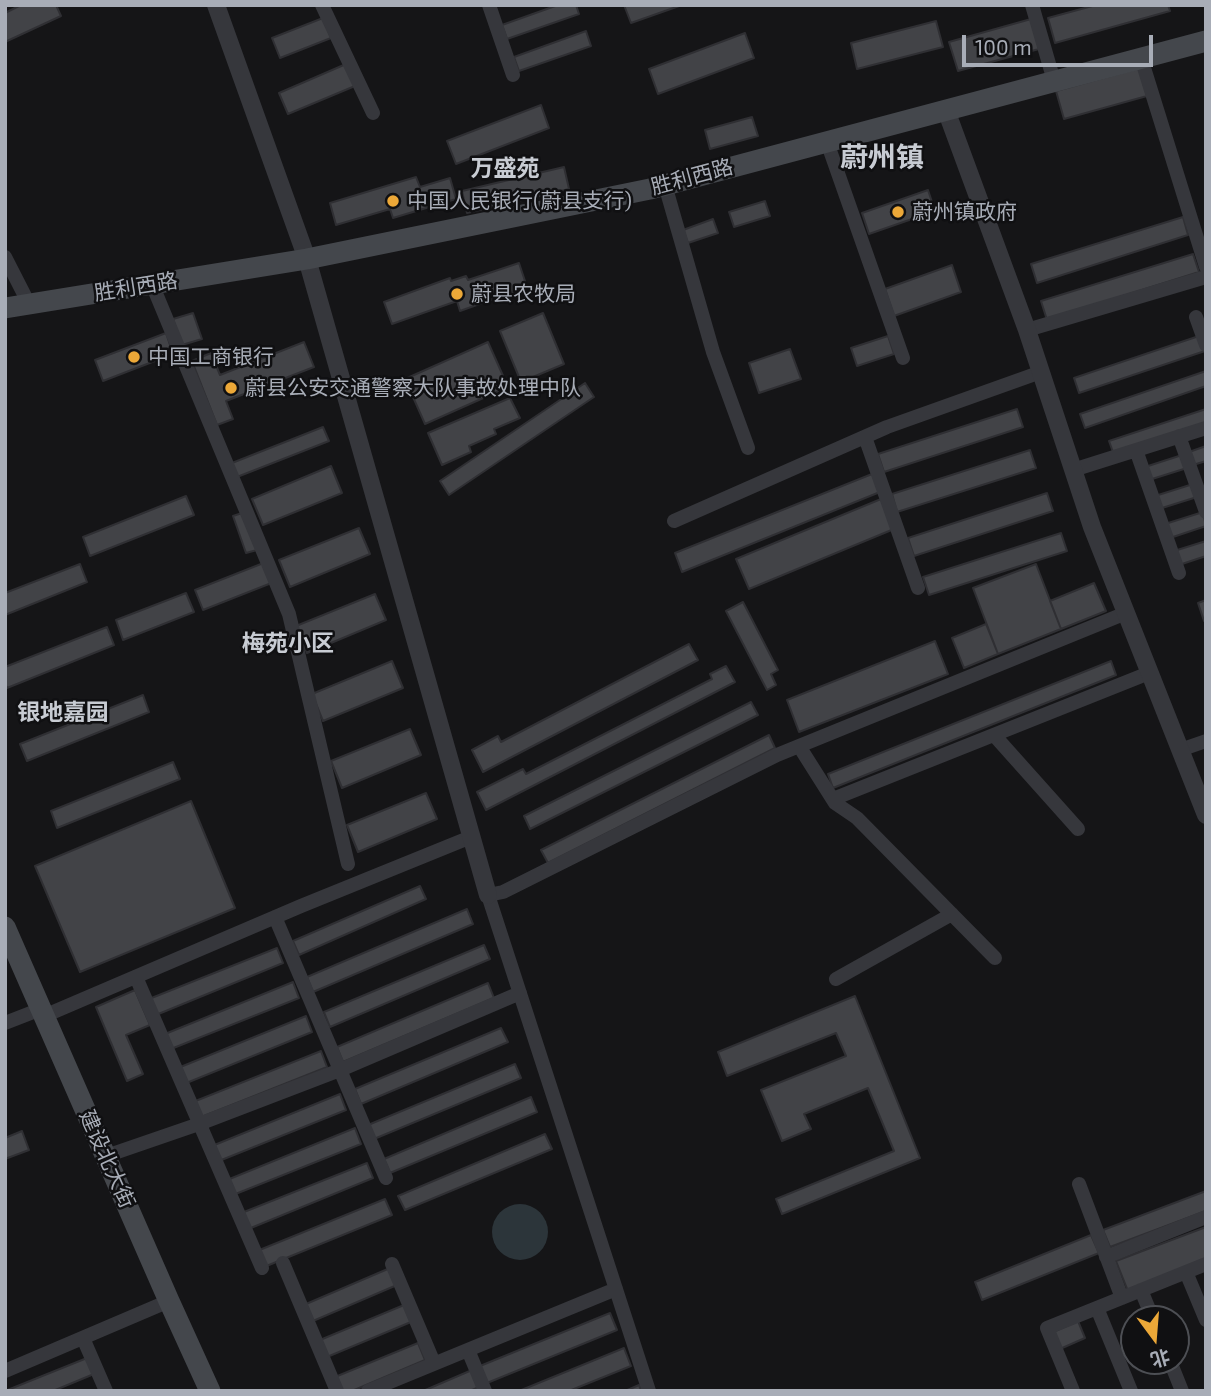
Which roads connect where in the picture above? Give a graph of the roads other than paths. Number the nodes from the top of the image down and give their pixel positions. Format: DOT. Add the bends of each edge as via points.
graph roads {
  1 [pos="216,5"];
  2 [pos="321,5"];
  3 [pos="489,5"];
  4 [pos="1032,5"];
  5 [pos="1206,41"];
  6 [pos="1142,58"];
  7 [pos="513,75"];
  8 [pos="1054,81"];
  9 [pos="946,110"];
  10 [pos="373,113"];
  11 [pos="827,142"];
  12 [pos="665,185"];
  13 [pos="5,257"];
  14 [pos="307,259"];
  15 [pos="1206,267"];
  16 [pos="1206,277"];
  17 [pos="152,284"];
  18 [pos="29,304"];
  19 [pos="5,308"];
  20 [pos="1196,317"];
  21 [pos="1027,330"];
  22 [pos="1206,345"];
  23 [pos="903,358"];
  24 [pos="1041,372"];
  25 [pos="1206,428"];
  26 [pos="865,436"];
  27 [pos="1180,436"];
  28 [pos="748,447"];
  29 [pos="1136,450"];
  30 [pos="1073,470"];
  31 [pos="1206,512"];
  32 [pos="674,521"];
  33 [pos="1178,573"];
  34 [pos="918,588"];
  35 [pos="1126,613"];
  36 [pos="1149,673"];
  37 [pos="994,735"];
  38 [pos="1206,741"];
  39 [pos="799,746"];
  40 [pos="1180,750"];
  41 [pos="833,799"];
  42 [pos="1206,815"];
  43 [pos="1078,829"];
  44 [pos="471,837"];
  45 [pos="348,864"];
  46 [pos="488,895"];
  47 [pos="952,914"];
  48 [pos="275,917"];
  49 [pos="5,927"];
  50 [pos="995,958"];
  51 [pos="136,977"];
  52 [pos="836,979"];
  53 [pos="520,993"];
  54 [pos="43,1013"];
  55 [pos="5,1023"];
  56 [pos="340,1070"];
  57 [pos="199,1124"];
  58 [pos="106,1156"];
  59 [pos="386,1178"];
  60 [pos="1079,1184"];
  61 [pos="1206,1217"];
  62 [pos="1106,1257"];
  63 [pos="283,1263"];
  64 [pos="392,1264"];
  65 [pos="1206,1264"];
  66 [pos="262,1268"];
  67 [pos="1186,1272"];
  68 [pos="616,1289"];
  69 [pos="1141,1290"];
  70 [pos="1122,1298"];
  71 [pos="169,1301"];
  72 [pos="1147,1305"];
  73 [pos="1097,1308"];
  74 [pos="1206,1320"];
  75 [pos="83,1338"];
  76 [pos="468,1350"];
  77 [pos="434,1363"];
  78 [pos="5,1371"];
  79 [pos="106,1391"];
  80 [pos="210,1391"];
  81 [pos="337,1391"];
  82 [pos="368,1391"];
  83 [pos="485,1391"];
  84 [pos="649,1391"];
  85 [pos="1073,1391"];
  86 [pos="1131,1391"];
  1 -- 14 [label="street"];
  2 -- 10 [label="street"];
  3 -- 7 [label="street"];
  4 -- 8 [label="street"];
  5 -- 6 [label="main road, 胜利西路"];
  6 -- 8 [label="main road, 胜利西路"];
  6 -- 15 [label="street"];
  8 -- 9 [label="main road, 胜利西路"];
  9 -- 11 [label="main road, 胜利西路"];
  9 -- 21 [label="street"];
  11 -- 12 [label="main road, 胜利西路"];
  11 -- 23 [label="street"];
  12 -- 14 [label="main road, 胜利西路"];
  12 -- 28 [label="street" via="713,352"];
  13 -- 18 [label="street"];
  14 -- 17 [label="main road, 胜利西路"];
  14 -- 44 [label="street"];
  16 -- 21 [label="street"];
  17 -- 18 [label="main road, 胜利西路"];
  17 -- 45 [label="street" via="289,614"];
  18 -- 19 [label="main road, 胜利西路"];
  20 -- 22 [label="street"];
  21 -- 24 [label="street"];
  24 -- 26 [label="street"];
  24 -- 30 [label="street"];
  25 -- 27 [label="street"];
  26 -- 32 [label="street"];
  26 -- 34 [label="street"];
  27 -- 29 [label="street"];
  27 -- 31 [label="street"];
  29 -- 30 [label="street"];
  29 -- 33 [label="street"];
  30 -- 35 [label="street"];
  35 -- 36 [label="street"];
  35 -- 39 [label="street"];
  36 -- 37 [label="street"];
  36 -- 40 [label="street"];
  37 -- 41 [label="street"];
  37 -- 43 [label="street"];
  38 -- 40 [label="street"];
  39 -- 41 [label="street"];
  39 -- 46 [label="street" via="503,892"];
  40 -- 42 [label="street"];
  41 -- 47 [label="street"];
  44 -- 46 [label="street"];
  44 -- 48 [label="street"];
  46 -- 53 [label="street"];
  47 -- 50 [label="street"];
  47 -- 52 [label="street"];
  48 -- 51 [label="street"];
  48 -- 56 [label="street"];
  49 -- 54 [label="main road, 建设北大街"];
  51 -- 54 [label="street"];
  51 -- 57 [label="street"];
  53 -- 56 [label="street"];
  53 -- 68 [label="street"];
  54 -- 55 [label="street"];
  54 -- 58 [label="main road, 建设北大街"];
  56 -- 57 [label="street"];
  56 -- 59 [label="street"];
  57 -- 58 [label="street"];
  57 -- 66 [label="street"];
  58 -- 71 [label="main road, 建设北大街"];
  60 -- 62 [label="street"];
  61 -- 62 [label="street"];
  62 -- 70 [label="street"];
  63 -- 81 [label="street"];
  64 -- 77 [label="street"];
  65 -- 67 [label="street"];
  67 -- 69 [label="street"];
  67 -- 74 [label="street"];
  68 -- 76 [label="street"];
  68 -- 84 [label="street"];
  69 -- 70 [label="street"];
  69 -- 72 [label="street"];
  70 -- 73 [label="street"];
  71 -- 75 [label="street"];
  71 -- 80 [label="main road, 建设北大街"];
  73 -- 85 [label="street" via="1047,1328"];
  73 -- 86 [label="street"];
  75 -- 78 [label="street"];
  75 -- 79 [label="street"];
  76 -- 77 [label="street"];
  76 -- 83 [label="street"];
  77 -- 82 [label="street"];
}
